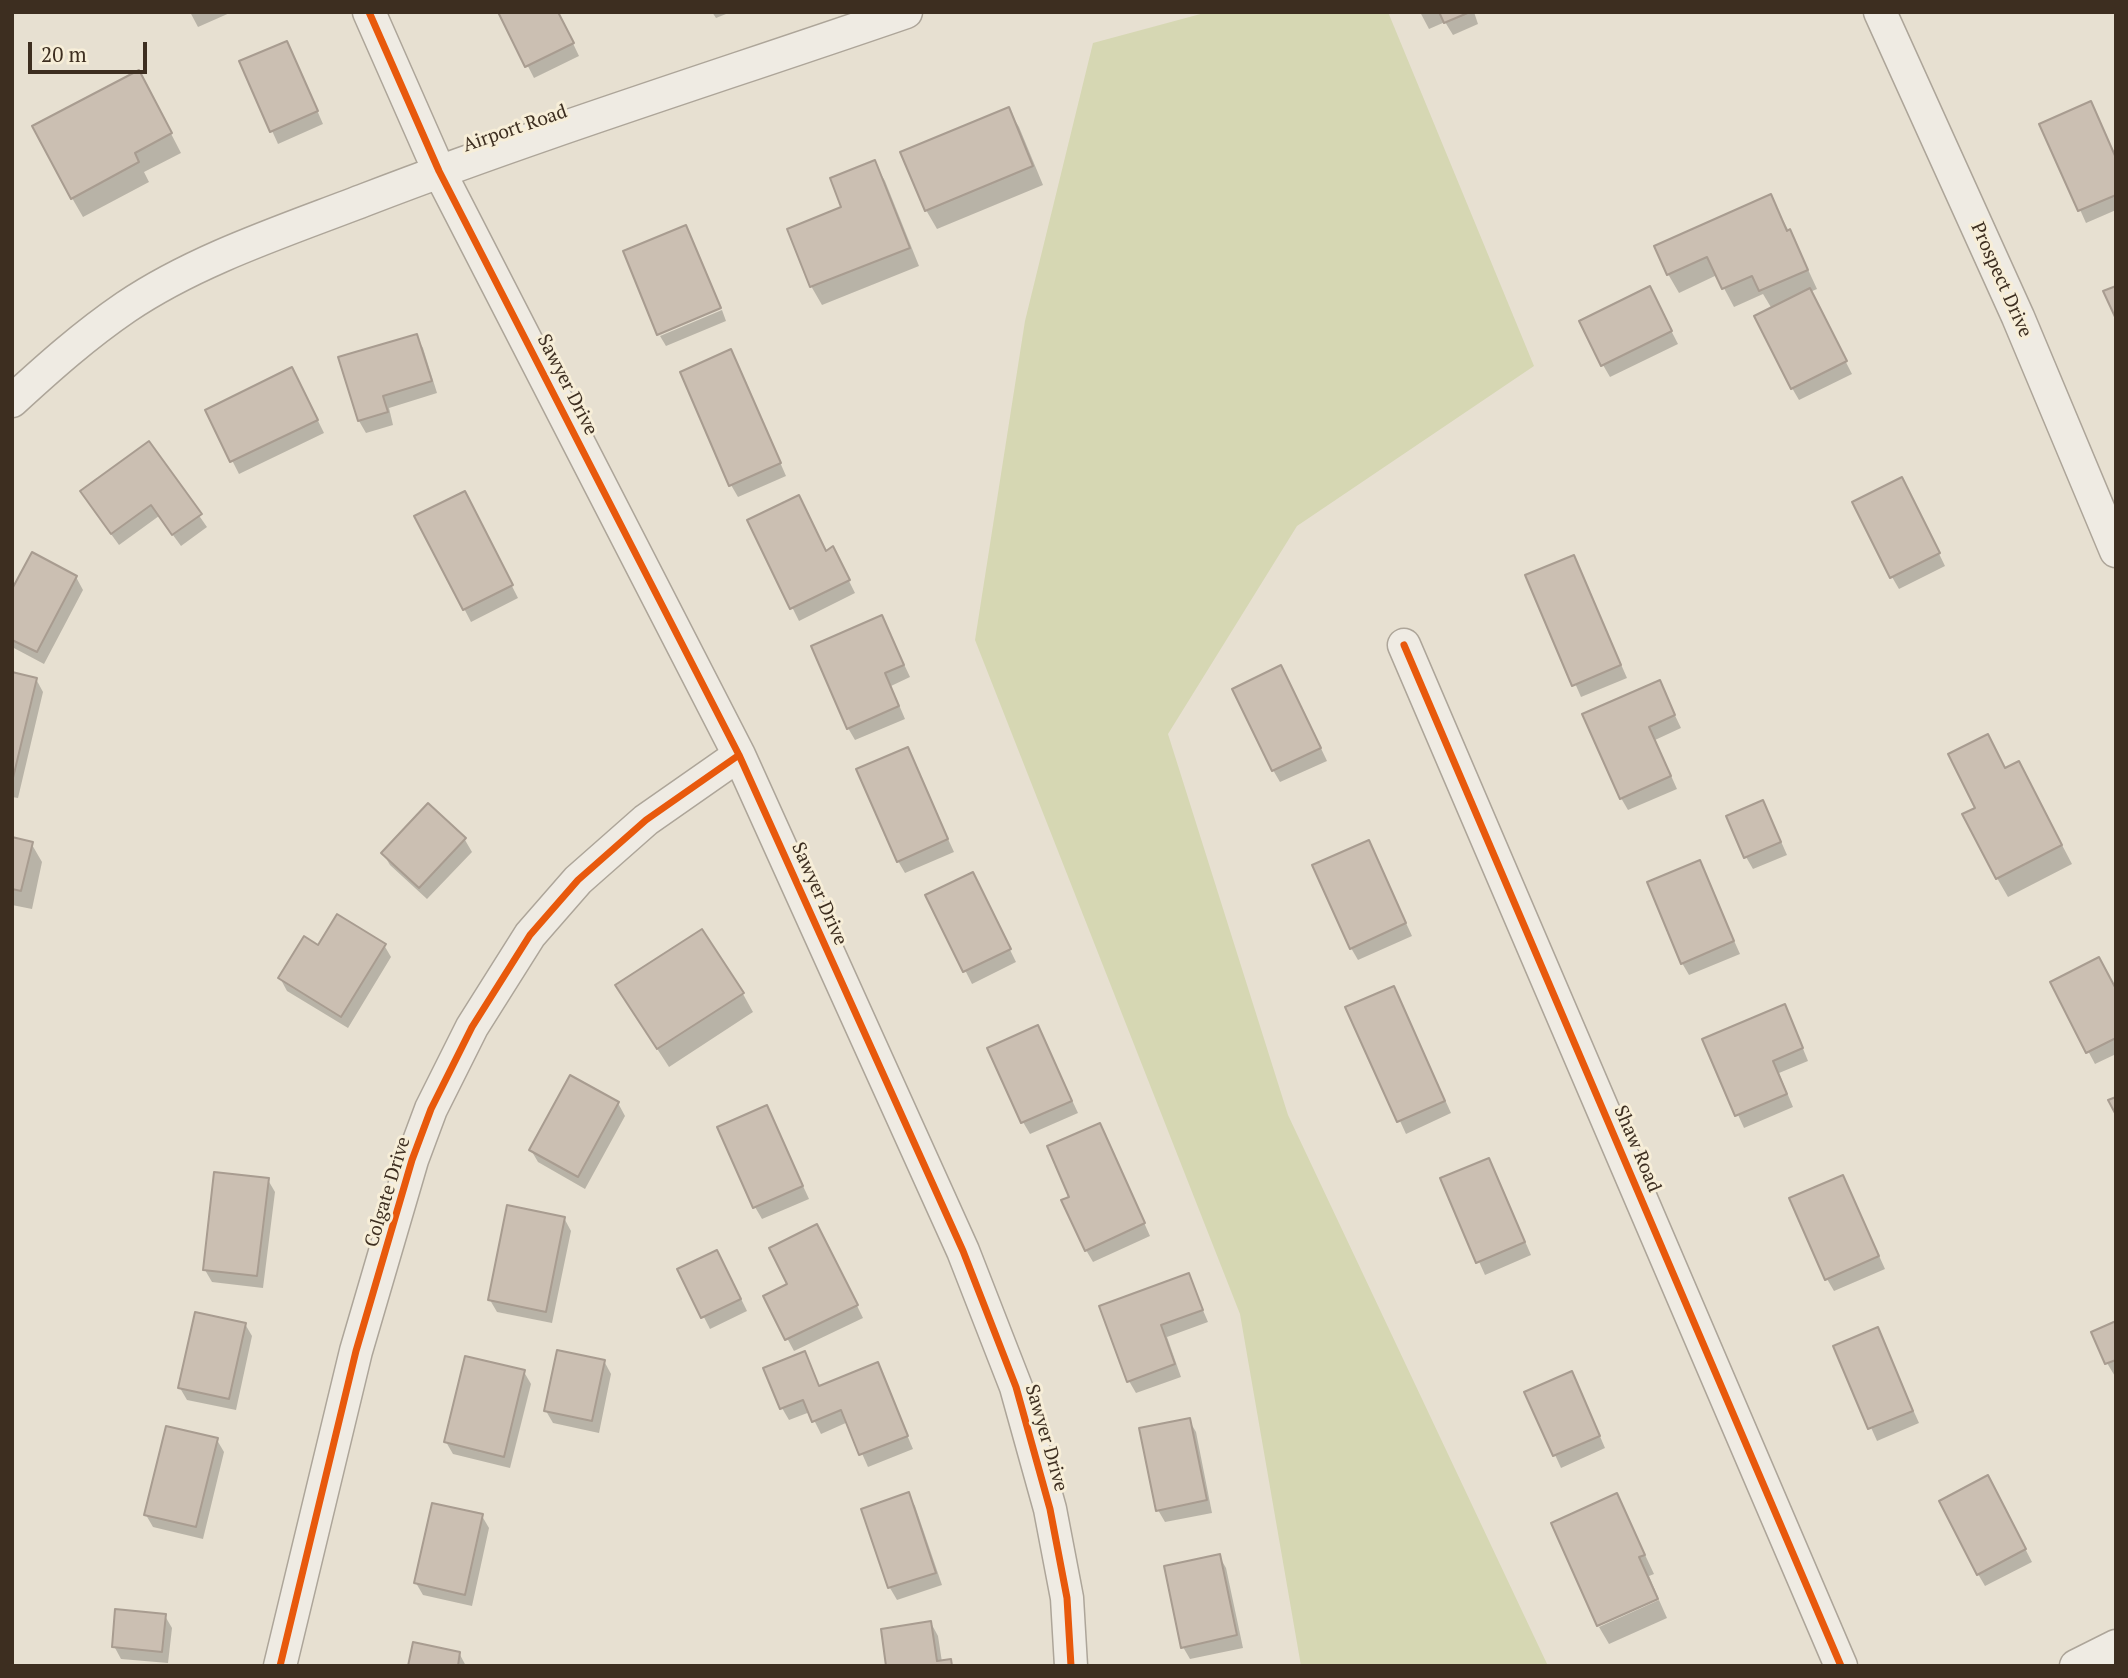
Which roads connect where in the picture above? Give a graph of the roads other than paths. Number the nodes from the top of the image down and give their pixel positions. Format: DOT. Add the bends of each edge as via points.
graph roads {
  1 [pos="369,12"];
  2 [pos="906,12"];
  3 [pos="1880,12"];
  4 [pos="439,171"];
  5 [pos="12,401"];
  6 [pos="2116,551"];
  7 [pos="1404,645"];
  8 [pos="739,755"];
  9 [pos="2116,1646"];
  10 [pos="280,1666"];
  11 [pos="1071,1666"];
  12 [pos="1841,1666"];
  13 [pos="2076,1666"];
  1 -- 4 [label="street, Sawyer Drive"];
  2 -- 4 [label="street, Airport Road"];
  3 -- 6 [label="street, Prospect Drive" via="2018,317"];
  4 -- 5 [label="street, Airport Road" via="191,270 128,306 69,348"];
  4 -- 8 [label="street, Sawyer Drive"];
  7 -- 12 [label="street, Shaw Road"];
  8 -- 10 [label="street, Colgate Drive" via="646,820 578,880 530,935 471,1027 412,1160 356,1351"];
  8 -- 11 [label="street, Sawyer Drive" via="963,1251 1016,1387 1050,1509 1067,1598"];
  9 -- 13 [label="street"];
}
